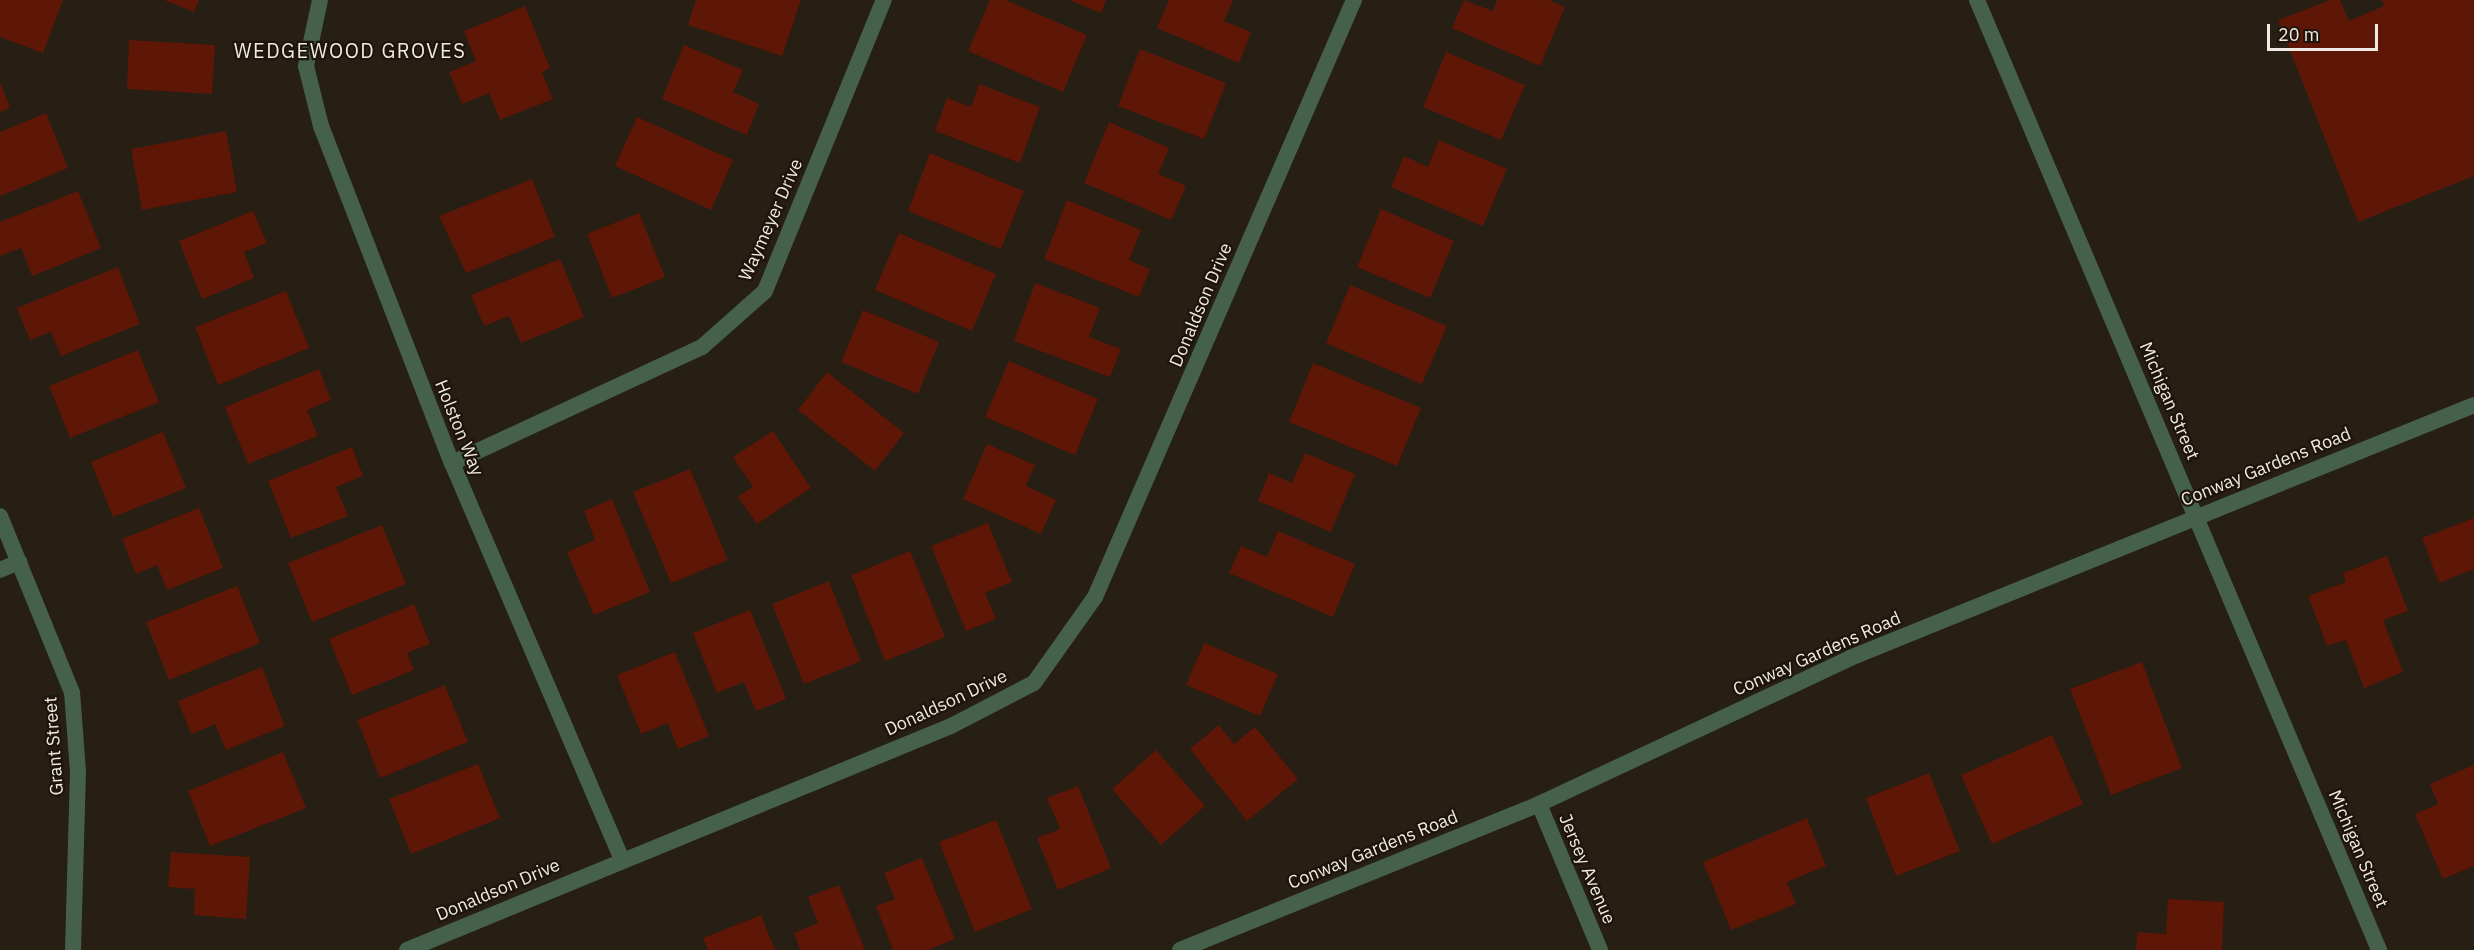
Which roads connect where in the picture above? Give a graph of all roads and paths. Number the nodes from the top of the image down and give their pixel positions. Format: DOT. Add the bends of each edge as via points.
graph roads {
  1 [pos="320,0"];
  2 [pos="884,0"];
  3 [pos="1354,0"];
  4 [pos="1977,0"];
  5 [pos="2474,405"];
  6 [pos="452,463"];
  7 [pos="2196,515"];
  8 [pos="0,516"];
  9 [pos="19,562"];
  10 [pos="0,570"];
  11 [pos="1539,804"];
  12 [pos="622,859"];
  13 [pos="74,950"];
  14 [pos="407,950"];
  15 [pos="1180,950"];
  16 [pos="1600,950"];
  17 [pos="2379,950"];
  1 -- 6 [label="street, Holston Way" via="306,66 321,126"];
  2 -- 6 [label="street, Waymeyer Drive" via="765,291 702,346"];
  3 -- 12 [label="street, Donaldson Drive" via="1095,597 1034,683 951,726"];
  4 -- 7 [label="street, Michigan Street"];
  5 -- 7 [label="street, Conway Gardens Road"];
  6 -- 12 [label="street, Holston Way"];
  7 -- 11 [label="street, Conway Gardens Road" via="1850,658"];
  7 -- 17 [label="street, Michigan Street"];
  8 -- 9 [label="street, Grant Street"];
  9 -- 10 [label="street"];
  9 -- 13 [label="street, Grant Street" via="72,692 78,771"];
  11 -- 15 [label="street, Conway Gardens Road"];
  11 -- 16 [label="street, Jersey Avenue"];
  12 -- 14 [label="street, Donaldson Drive"];
}
